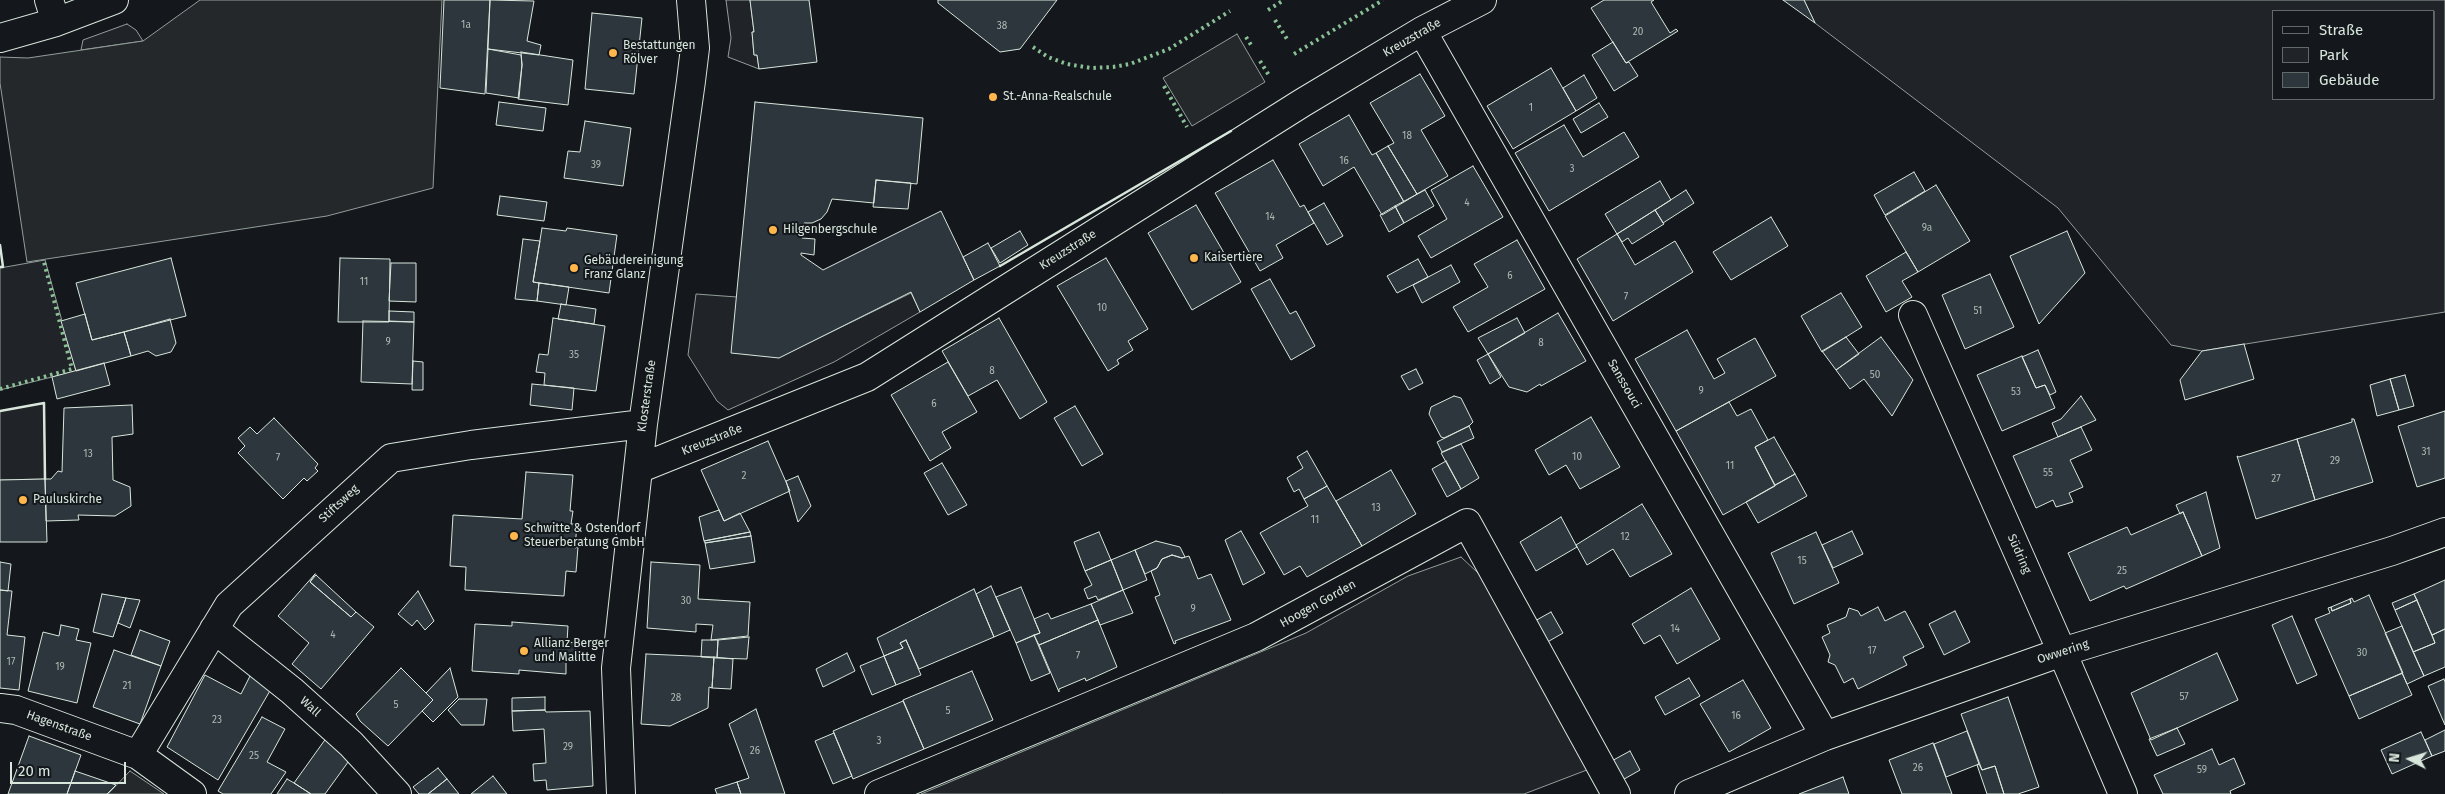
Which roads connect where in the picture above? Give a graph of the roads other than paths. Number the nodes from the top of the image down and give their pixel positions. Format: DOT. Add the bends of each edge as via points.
graph roads {
  1 [pos="114,0"];
  2 [pos="692,0"];
  3 [pos="1482,0"];
  4 [pos="53,11"];
  5 [pos="1422,31"];
  6 [pos="0,38"];
  7 [pos="1913,315"];
  8 [pos="643,424"];
  9 [pos="638,469"];
  10 [pos="2445,532"];
  11 [pos="214,629"];
  12 [pos="2062,652"];
  13 [pos="0,708"];
  14 [pos="1825,736"];
  15 [pos="138,755"];
  16 [pos="192,794"];
  17 [pos="397,794"];
  18 [pos="621,794"];
  19 [pos="879,794"];
  20 [pos="1616,794"];
  21 [pos="1689,794"];
  22 [pos="2123,794"];
  1 -- 4 [label="street"];
  2 -- 8 [label="street, Klosterstraße" via="695,48"];
  3 -- 5 [label="street, Kreuzstraße"];
  4 -- 6 [label="street"];
  5 -- 9 [label="street, Kreuzstraße" via="867,377"];
  5 -- 14 [label="street, Sanssouci"];
  7 -- 12 [label="street, Südring"];
  8 -- 9 [label="street, Klosterstraße"];
  8 -- 11 [label="street, Stiftsweg" via="391,458 229,605"];
  9 -- 18 [label="street, Klosterstraße" via="616,668"];
  10 -- 12 [label="street, Owwering"];
  11 -- 15 [label="street, Stiftsweg"];
  11 -- 17 [label="street, Wall" via="292,691 351,744"];
  12 -- 14 [label="street, Owwering"];
  12 -- 22 [label="street, Südring"];
  13 -- 15 [label="street, Hagenstraße" via="16,710"];
  14 -- 21 [label="street, Owwering"];
  15 -- 16 [label="street, Hagenstraße"];
  19 -- 20 [label="street, Hoogen Gorden" via="1256,638 1468,523"];
}
